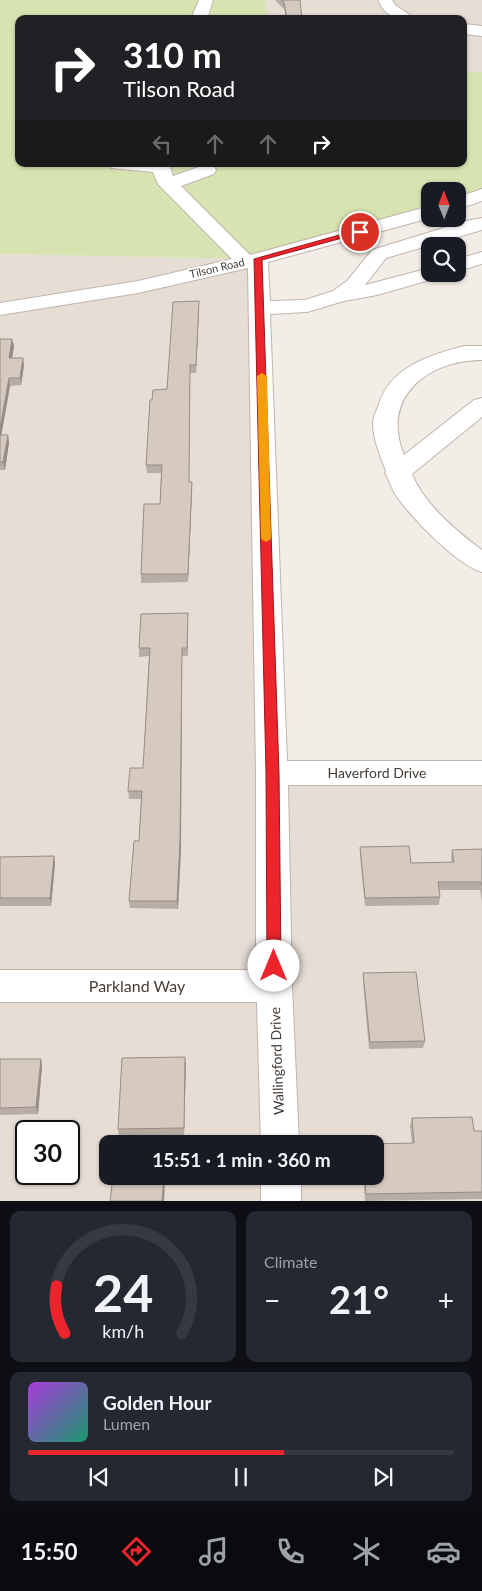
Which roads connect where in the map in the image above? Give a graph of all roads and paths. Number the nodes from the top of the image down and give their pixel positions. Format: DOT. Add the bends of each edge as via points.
graph roads {
  1 [pos="206,0"];
  2 [pos="385,0"];
  3 [pos="200,15"];
  4 [pos="402,15"];
  5 [pos="467,29"];
  6 [pos="482,31"];
  7 [pos="134,167"];
  8 [pos="207,170"];
  9 [pos="163,172"];
  10 [pos="482,195"];
  11 [pos="466,200"];
  12 [pos="421,214"];
  13 [pos="482,224"];
  14 [pos="482,258"];
  15 [pos="252,260"];
  16 [pos="466,263"];
  17 [pos="421,277"];
  18 [pos="340,296"];
  19 [pos="260,308"];
  20 [pos="0,309"];
  21 [pos="482,353"];
  22 [pos="482,405"];
  23 [pos="397,473"];
  24 [pos="482,563"];
  25 [pos="272,773"];
  26 [pos="482,773"];
  27 [pos="0,986"];
  28 [pos="274,986"];
  29 [pos="280,1135"];
  30 [pos="281,1185"];
  31 [pos="281,1201"];
  1 -- 3 [label="street"];
  2 -- 4 [label="street" via="389,8"];
  5 -- 6 [label="street"];
  7 -- 9 [label="street"];
  8 -- 9 [label="street"];
  9 -- 15 [label="street"];
  10 -- 11 [label="street"];
  12 -- 15 [label="street, Tilson Road"];
  13 -- 18 [label="street" via="379,254 354,285"];
  14 -- 16 [label="street"];
  15 -- 19 [label="street, Wallingford Drive"];
  15 -- 20 [label="street, Tilson Road" via="138,287"];
  17 -- 18 [label="street"];
  18 -- 19 [label="street" via="307,306"];
  19 -- 25 [label="street, Wallingford Drive"];
  21 -- 23 [label="street" via="464,352 436,361 410,376 393,395 385,421"];
  22 -- 23 [label="street"];
  23 -- 24 [label="street" via="407,493 456,544"];
  25 -- 26 [label="street, Haverford Drive"];
  25 -- 28 [label="street, Wallingford Drive"];
  27 -- 28 [label="street, Parkland Way"];
  28 -- 29 [label="street, Wallingford Drive"];
  30 -- 31 [label="street"];
}
